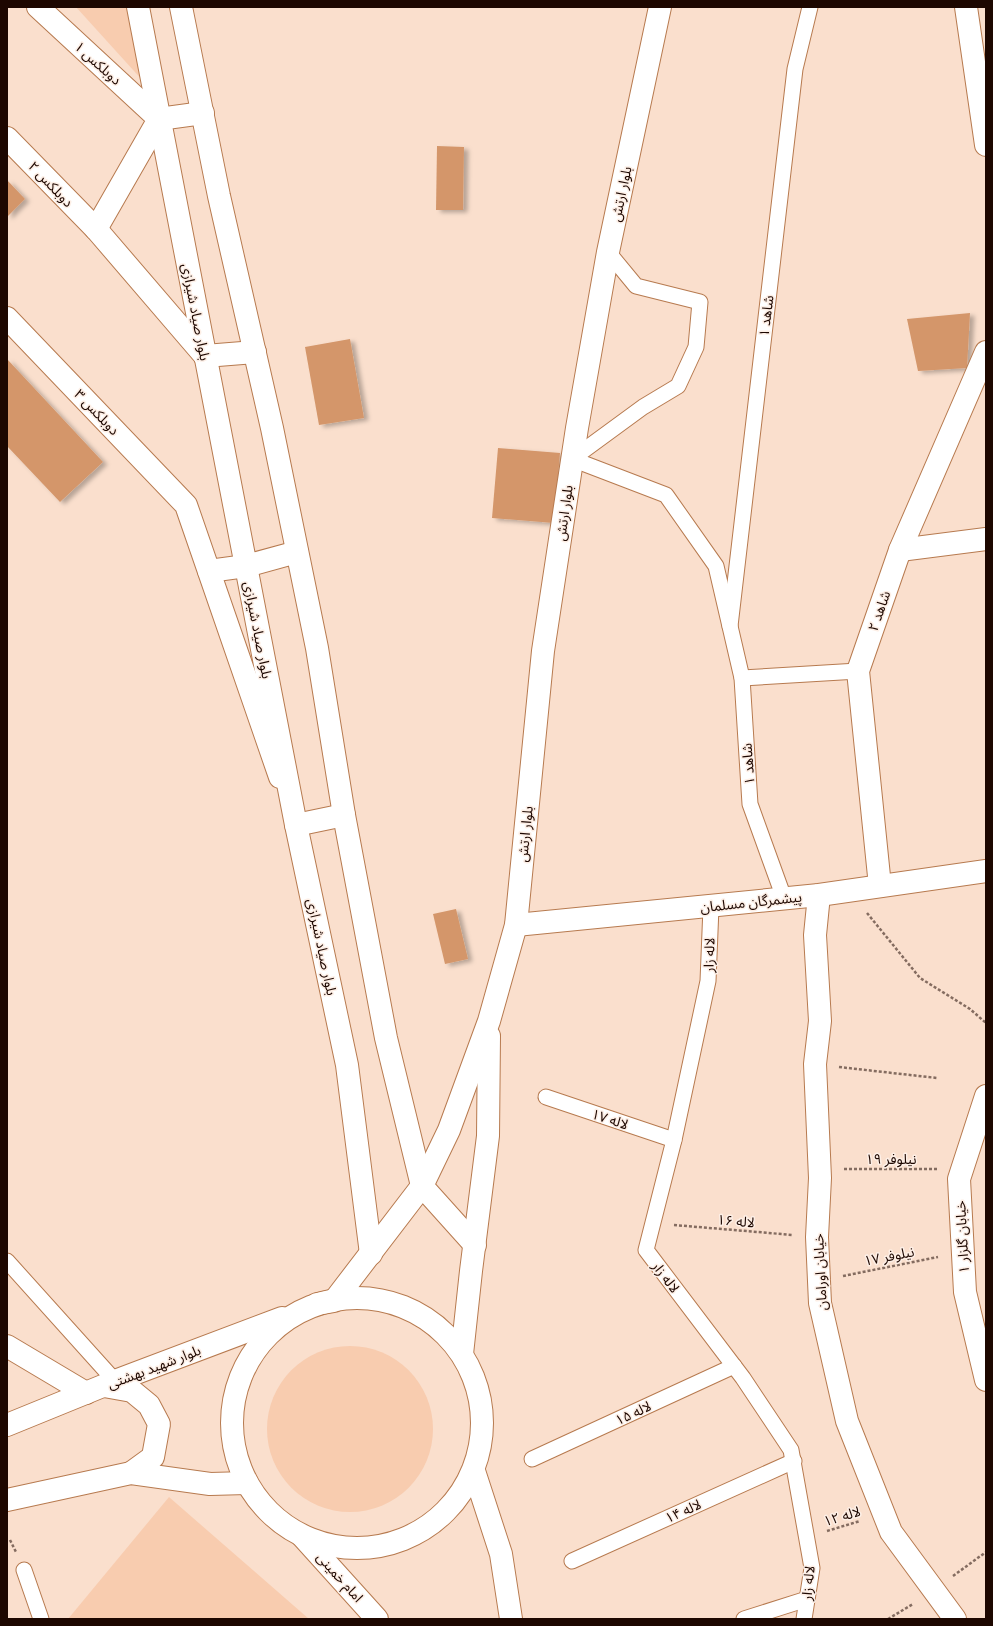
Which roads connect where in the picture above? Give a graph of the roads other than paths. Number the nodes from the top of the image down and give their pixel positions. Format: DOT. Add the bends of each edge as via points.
graph roads {
  1 [pos="38,7"];
  2 [pos="138,7"];
  3 [pos="182,7"];
  4 [pos="660,7"];
  5 [pos="810,7"];
  6 [pos="966,7"];
  7 [pos="203,113"];
  8 [pos="159,119"];
  9 [pos="7,138"];
  10 [pos="986,145"];
  11 [pos="96,229"];
  12 [pos="608,252"];
  13 [pos="7,318"];
  14 [pos="255,352"];
  15 [pos="986,352"];
  16 [pos="205,356"];
  17 [pos="572,459"];
  18 [pos="986,539"];
  19 [pos="900,550"];
  20 [pos="297,552"];
  21 [pos="246,566"];
  22 [pos="209,571"];
  23 [pos="730,626"];
  24 [pos="858,671"];
  25 [pos="742,678"];
  26 [pos="344,815"];
  27 [pos="296,826"];
  28 [pos="986,871"];
  29 [pos="880,886"];
  30 [pos="819,895"];
  31 [pos="784,898"];
  32 [pos="711,907"];
  33 [pos="516,926"];
  34 [pos="489,1021"];
  35 [pos="986,1096"];
  36 [pos="546,1097"];
  37 [pos="674,1140"];
  38 [pos="422,1186"];
  39 [pos="475,1244"];
  40 [pos="371,1254"];
  41 [pos="7,1261"];
  42 [pos="310,1307"];
  43 [pos="7,1346"];
  44 [pos="462,1354"];
  45 [pos="734,1366"];
  46 [pos="986,1380"];
  47 [pos="101,1387"];
  48 [pos="7,1425"];
  49 [pos="532,1460"];
  50 [pos="794,1461"];
  51 [pos="474,1471"];
  52 [pos="131,1474"];
  53 [pos="247,1484"];
  54 [pos="7,1500"];
  55 [pos="302,1536"];
  56 [pos="572,1561"];
  57 [pos="24,1570"];
  58 [pos="807,1599"];
  59 [pos="41,1619"];
  60 [pos="377,1619"];
  61 [pos="511,1619"];
  62 [pos="744,1619"];
  63 [pos="804,1619"];
  64 [pos="955,1619"];
  1 -- 8 [label="main road, دوبلکس ۱"];
  2 -- 8 [label="main road, بلوار صیاد شیرازی"];
  3 -- 7 [label="main road"];
  4 -- 12 [label="main road, بلوار ارتش"];
  5 -- 23 [label="lane, شاهد ۱" via="795,69"];
  6 -- 10 [label="main road"];
  7 -- 8 [label="main road"];
  7 -- 14 [label="main road" via="219,196"];
  8 -- 11 [label="main road"];
  8 -- 16 [label="main road, بلوار صیاد شیرازی"];
  9 -- 11 [label="main road, دوبلکس ۲"];
  11 -- 16 [label="main road, دوبلکس ۲"];
  12 -- 17 [label="main road, بلوار ارتش"];
  12 -- 17 [label="lane" via="636,286 700,302 696,347 678,386 643,407"];
  13 -- 22 [label="main road, دوبلکس ۳" via="186,505"];
  14 -- 16 [label="main road"];
  14 -- 20 [label="main road"];
  15 -- 19 [label="main road, شاهد ۲"];
  16 -- 21 [label="main road, بلوار صیاد شیرازی"];
  17 -- 23 [label="lane, شاهد ۱" via="666,495 716,566"];
  17 -- 33 [label="main road, بلوار ارتش" via="543,651"];
  18 -- 19 [label="main road"];
  19 -- 24 [label="main road, شاهد ۲"];
  20 -- 21 [label="main road"];
  20 -- 26 [label="main road" via="317,648"];
  21 -- 22 [label="main road"];
  21 -- 27 [label="main road, بلوار صیاد شیرازی"];
  22 -- 27 [label="main road"];
  23 -- 25 [label="lane, شاهد ۱"];
  24 -- 25 [label="lane"];
  24 -- 29 [label="main road, شاهد ۲"];
  25 -- 31 [label="lane, شاهد ۱" via="750,804"];
  26 -- 27 [label="main road"];
  26 -- 38 [label="main road" via="386,1038"];
  27 -- 40 [label="main road, بلوار صیاد شیرازی" via="347,1065"];
  28 -- 29 [label="main road, پیشمرگان مسلمان"];
  29 -- 30 [label="main road, پیشمرگان مسلمان"];
  30 -- 31 [label="main road, پیشمرگان مسلمان"];
  30 -- 64 [label="main road, خیابان اورامان" via="815,934 820,1021 815,1064 820,1169 817,1237 820,1303 847,1422 891,1532"];
  31 -- 32 [label="main road, پیشمرگان مسلمان"];
  32 -- 33 [label="main road, پیشمرگان مسلمان"];
  32 -- 37 [label="lane, لاله زار" via="708,981"];
  33 -- 34 [label="main road, بلوار ارتش"];
  34 -- 38 [label="main road" via="449,1130"];
  34 -- 39 [label="main road" via="488,1136"];
  35 -- 46 [label="main road, خیابان گلزار ۱" via="959,1179 965,1292"];
  36 -- 37 [label="lane, لاله ۱۷"];
  37 -- 45 [label="lane, لاله زار" via="646,1250"];
  38 -- 39 [label="main road"];
  38 -- 40 [label="main road"];
  39 -- 44 [label="main road"];
  40 -- 42 [label="main road" via="334,1301"];
  41 -- 47 [label="lane"];
  42 -- 44 [label="main road" via="358,1298 398,1305 434,1324"];
  42 -- 47 [label="main road, بلوار شهید بهشتی"];
  42 -- 53 [label="main road" via="269,1334 245,1367 233,1405 234,1445"];
  43 -- 47 [label="main road"];
  44 -- 51 [label="main road" via="479,1391 483,1431"];
  45 -- 49 [label="lane, لاله ۱۵"];
  45 -- 50 [label="lane, لاله زار" via="791,1450"];
  47 -- 48 [label="main road, بلوار شهید بهشتی"];
  47 -- 52 [label="main road" via="132,1391 149,1405 159,1424 153,1457"];
  50 -- 56 [label="lane, لاله ۱۴"];
  50 -- 58 [label="lane, لاله زار" via="812,1568"];
  51 -- 55 [label="main road" via="452,1506 420,1531 382,1546 342,1548"];
  51 -- 61 [label="main road" via="501,1554"];
  52 -- 53 [label="main road" via="210,1484"];
  52 -- 54 [label="main road"];
  53 -- 55 [label="main road" via="271,1514"];
  55 -- 60 [label="main road, امام خمینی"];
  57 -- 59 [label="lane"];
  58 -- 62 [label="lane"];
  58 -- 63 [label="lane, لاله زار"];
}
